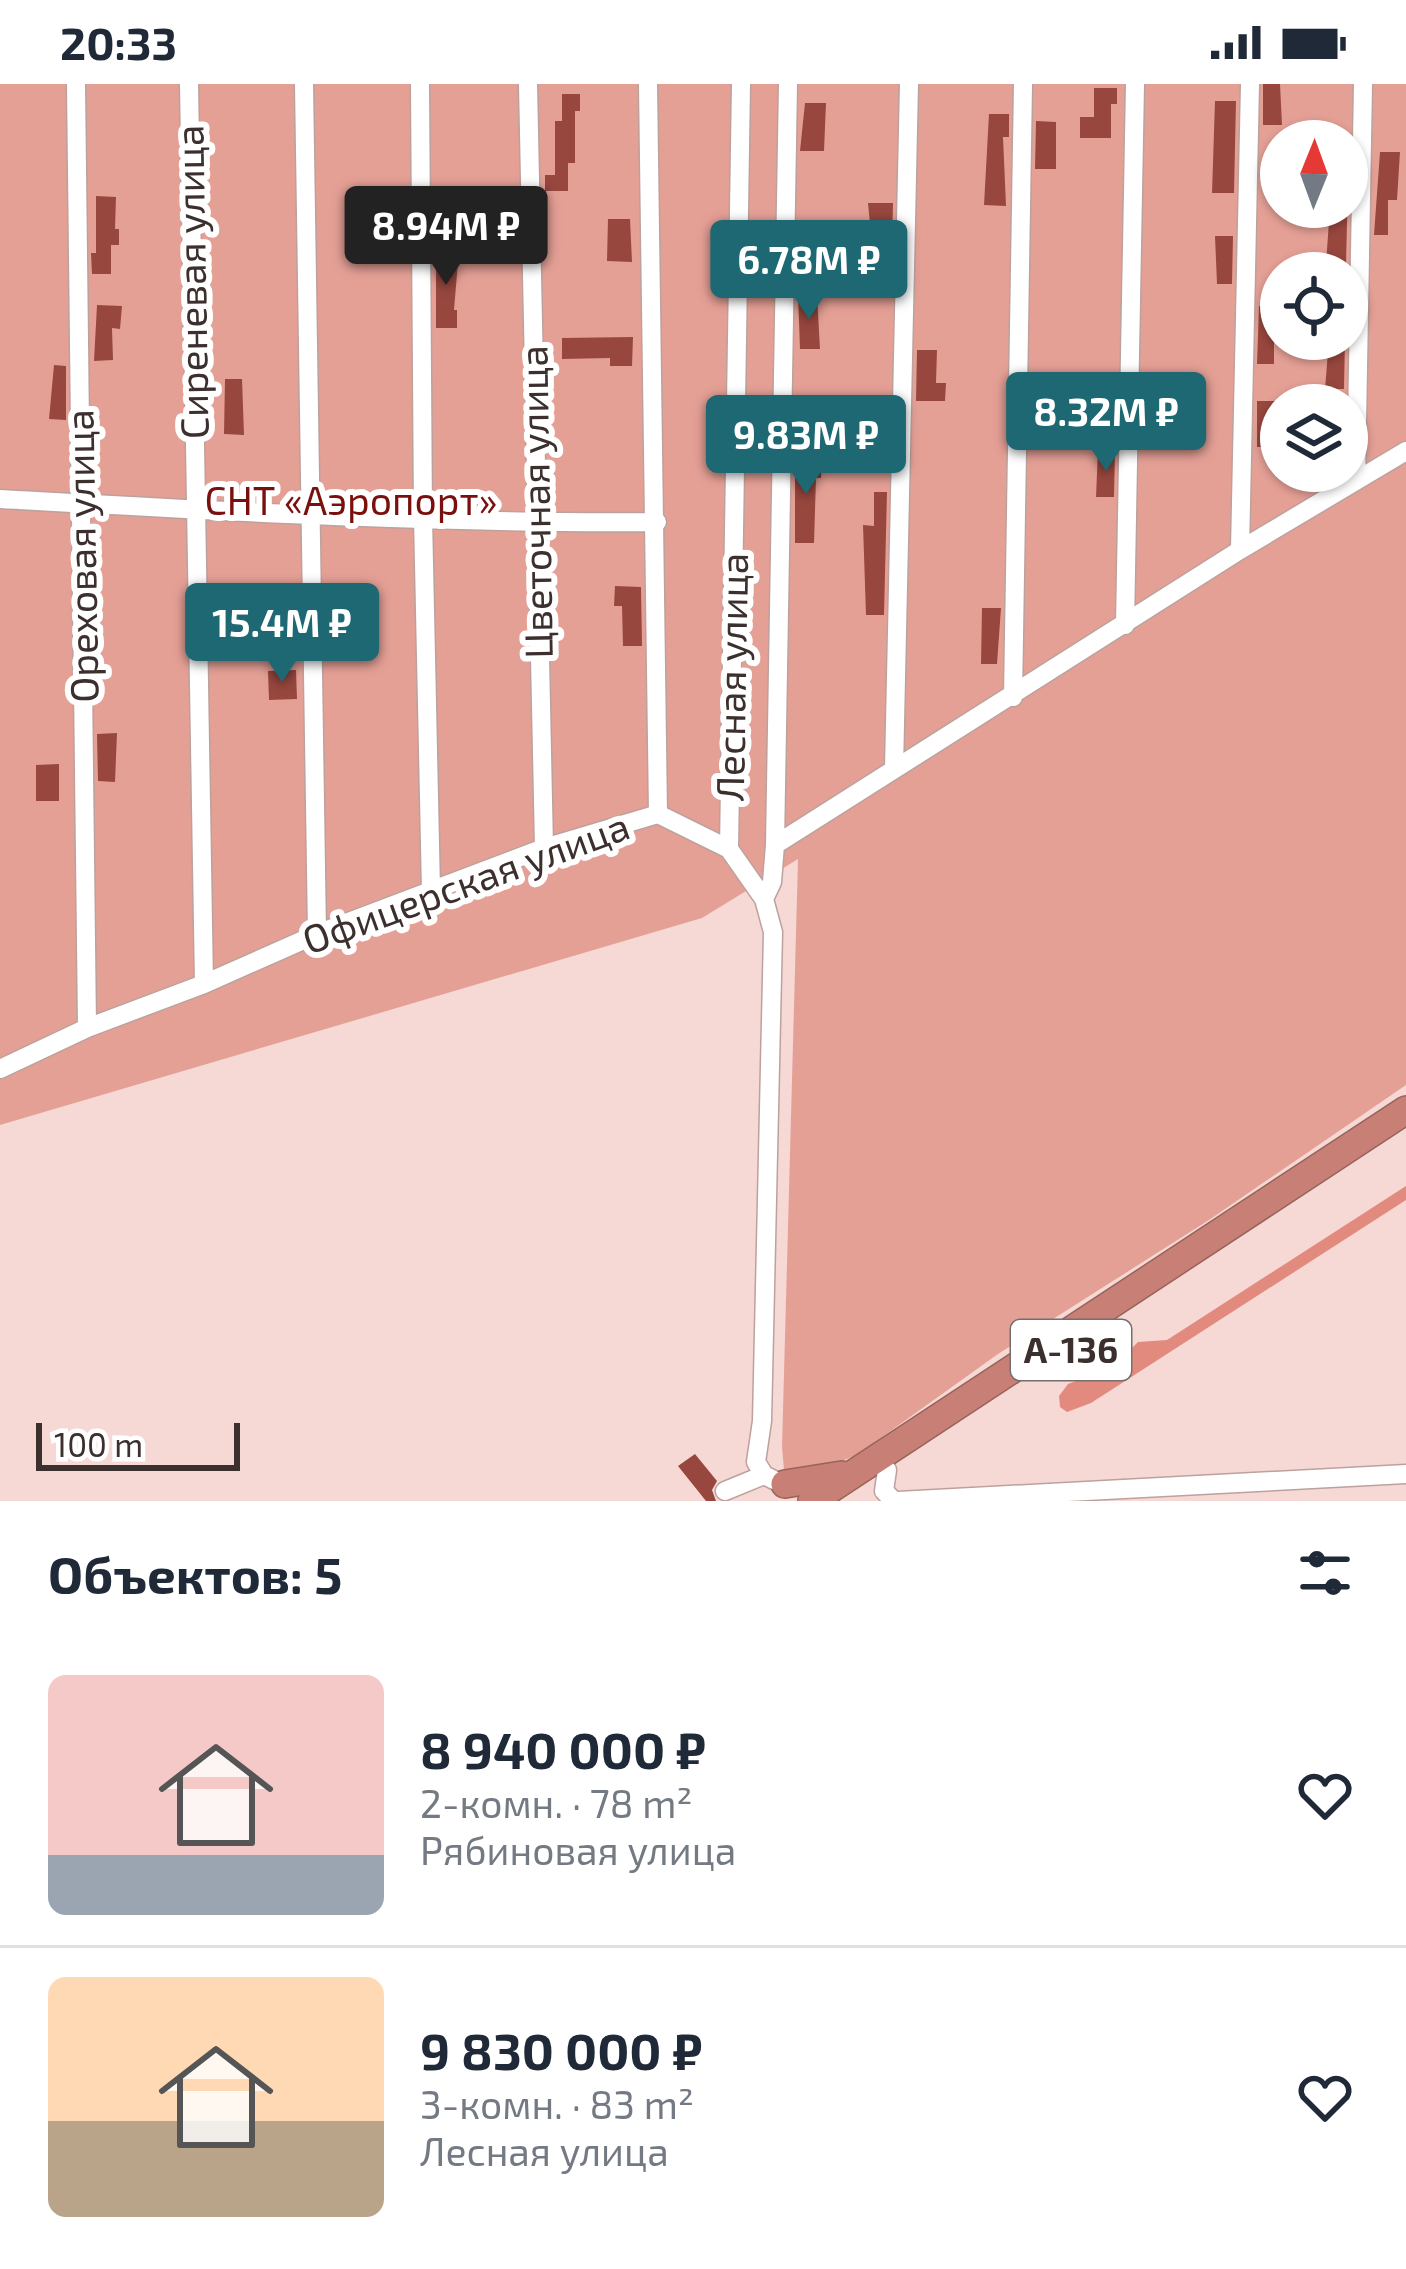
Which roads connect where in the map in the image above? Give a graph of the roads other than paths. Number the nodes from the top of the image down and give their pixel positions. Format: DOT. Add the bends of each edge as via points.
graph roads {
  1 [pos="76,84"];
  2 [pos="190,84"];
  3 [pos="304,84"];
  4 [pos="420,84"];
  5 [pos="528,84"];
  6 [pos="648,84"];
  7 [pos="740,84"];
  8 [pos="788,84"];
  9 [pos="909,84"];
  10 [pos="1023,84"];
  11 [pos="1135,84"];
  12 [pos="1250,84"];
  13 [pos="1363,84"];
  14 [pos="1358,384"];
  15 [pos="1406,451"];
  16 [pos="1368,474"];
  17 [pos="1338,492"];
  18 [pos="0,499"];
  19 [pos="82,503"];
  20 [pos="194,507"];
  21 [pos="423,517"];
  22 [pos="311,518"];
  23 [pos="657,522"];
  24 [pos="536,523"];
  25 [pos="1240,550"];
  26 [pos="1125,625"];
  27 [pos="1012,697"];
  28 [pos="894,770"];
  29 [pos="658,814"];
  30 [pos="775,845"];
  31 [pos="544,848"];
  32 [pos="729,849"];
  33 [pos="431,891"];
  34 [pos="764,899"];
  35 [pos="317,934"];
  36 [pos="204,984"];
  37 [pos="87,1028"];
  38 [pos="0,1069"];
  39 [pos="1406,1110"];
  40 [pos="1406,1130"];
  41 [pos="887,1470"];
  42 [pos="1406,1474"];
  43 [pos="785,1490"];
  44 [pos="732,1496"];
  45 [pos="841,1501"];
  46 [pos="896,1501"];
  1 -- 19 [label="street, Ореховая улица"];
  2 -- 20 [label="street, Сиреневая улица"];
  3 -- 22 [label="street"];
  4 -- 21 [label="street"];
  5 -- 24 [label="street, Цветочная улица"];
  6 -- 23 [label="street, Офицерская улица"];
  7 -- 32 [label="street, Лесная улица"];
  8 -- 30 [label="street, Лесная улица"];
  9 -- 28 [label="street"];
  10 -- 27 [label="street"];
  11 -- 26 [label="street"];
  12 -- 25 [label="street"];
  13 -- 14 [label="street"];
  15 -- 16 [label="street"];
  17 -- 25 [label="street"];
  18 -- 19 [label="street"];
  19 -- 20 [label="street"];
  19 -- 37 [label="street, Ореховая улица"];
  20 -- 22 [label="street"];
  20 -- 36 [label="street, Сиреневая улица"];
  21 -- 22 [label="street"];
  21 -- 24 [label="street"];
  21 -- 33 [label="street"];
  22 -- 35 [label="street"];
  23 -- 24 [label="street"];
  23 -- 29 [label="street, Офицерская улица"];
  24 -- 31 [label="street, Цветочная улица"];
  25 -- 26 [label="street"];
  26 -- 27 [label="street"];
  27 -- 28 [label="street"];
  28 -- 30 [label="street"];
  29 -- 31 [label="street, Офицерская улица"];
  29 -- 32 [label="street"];
  30 -- 34 [label="street, Лесная улица"];
  31 -- 33 [label="street, Офицерская улица"];
  32 -- 34 [label="street, Лесная улица"];
  33 -- 35 [label="street, Офицерская улица"];
  34 -- 43 [label="street, Лесная улица" via="773,932 756,1462"];
  35 -- 36 [label="street, Офицерская улица"];
  36 -- 37 [label="street, Офицерская улица"];
  37 -- 38 [label="street, Офицерская улица"];
  39 -- 43 [label="highway, А-136" via="852,1473"];
  40 -- 41 [label="highway, А-136"];
  41 -- 45 [label="highway, А-136"];
  41 -- 46 [label="street" via="884,1491"];
  42 -- 46 [label="street"];
  43 -- 44 [label="street"];
}
